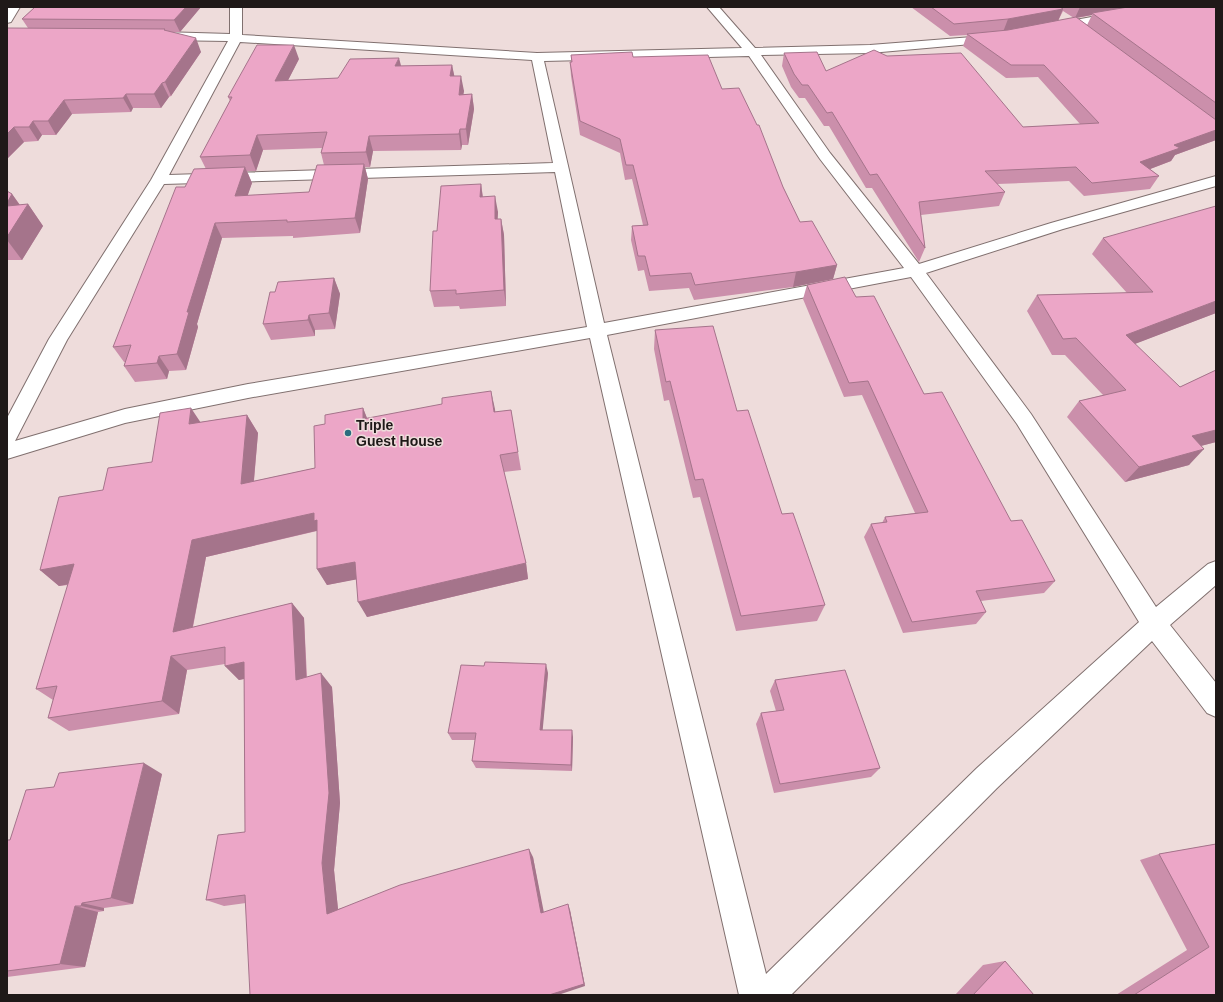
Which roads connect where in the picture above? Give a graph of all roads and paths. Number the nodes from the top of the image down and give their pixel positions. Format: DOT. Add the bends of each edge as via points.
graph roads {
  1 [pos="14,7"];
  2 [pos="236,7"];
  3 [pos="713,7"];
  4 [pos="1163,7"];
  5 [pos="1057,14"];
  6 [pos="7,20"];
  7 [pos="1075,25"];
  8 [pos="1039,31"];
  9 [pos="1087,34"];
  10 [pos="150,36"];
  11 [pos="1003,37"];
  12 [pos="236,38"];
  13 [pos="753,53"];
  14 [pos="537,57"];
  15 [pos="561,167"];
  16 [pos="159,180"];
  17 [pos="1216,181"];
  18 [pos="915,271"];
  19 [pos="597,331"];
  20 [pos="7,437"];
  21 [pos="7,451"];
  22 [pos="1216,571"];
  23 [pos="1153,623"];
  24 [pos="1216,704"];
  25 [pos="755,995"];
  26 [pos="768,995"];
  1 -- 6 [label="street"];
  2 -- 12 [label="street"];
  3 -- 13 [label="street"];
  4 -- 7 [label="street"];
  5 -- 7 [label="street"];
  7 -- 8 [label="street"];
  7 -- 9 [label="street"];
  10 -- 12 [label="street"];
  11 -- 13 [label="street" via="870,50"];
  12 -- 14 [label="street"];
  12 -- 16 [label="street"];
  13 -- 14 [label="street"];
  13 -- 18 [label="street" via="825,156"];
  14 -- 15 [label="street"];
  15 -- 16 [label="street"];
  15 -- 19 [label="street"];
  16 -- 20 [label="street" via="58,339"];
  17 -- 18 [label="street" via="1057,226"];
  18 -- 19 [label="street"];
  18 -- 23 [label="street" via="1024,419"];
  19 -- 21 [label="street" via="248,392 133,415"];
  19 -- 25 [label="street"];
  22 -- 23 [label="street"];
  23 -- 24 [label="street"];
  23 -- 26 [label="street" via="1023,743"];
}
